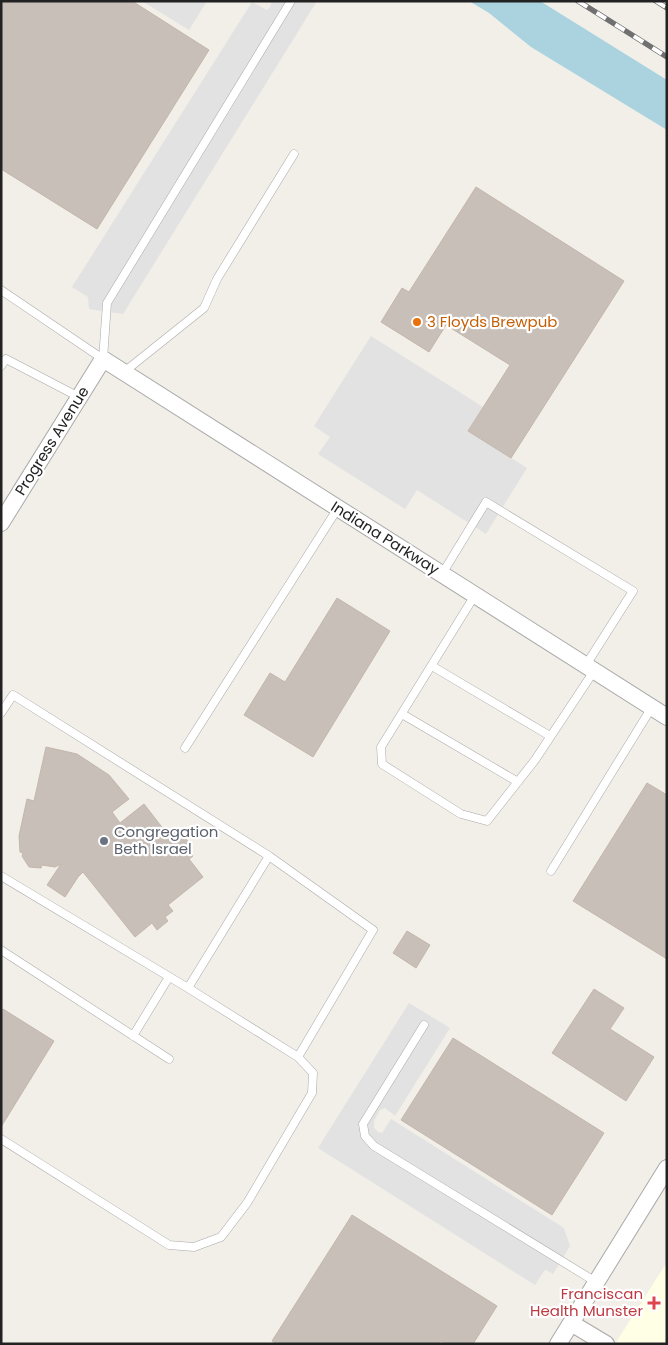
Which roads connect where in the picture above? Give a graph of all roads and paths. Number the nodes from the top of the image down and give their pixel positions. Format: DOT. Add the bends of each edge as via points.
graph roads {
  1 [pos="291,1"];
  2 [pos="294,154"];
  3 [pos="1,290"];
  4 [pos="103,359"];
  5 [pos="1,366"];
  6 [pos="124,372"];
  7 [pos="79,397"];
  8 [pos="338,508"];
  9 [pos="2,521"];
  10 [pos="442,574"];
  11 [pos="475,595"];
  12 [pos="432,666"];
  13 [pos="590,668"];
  14 [pos="652,707"];
  15 [pos="1,714"];
  16 [pos="402,714"];
  17 [pos="667,717"];
  18 [pos="550,736"];
  19 [pos="185,748"];
  20 [pos="518,782"];
  21 [pos="269,856"];
  22 [pos="551,871"];
  23 [pos="1,876"];
  24 [pos="1,950"];
  25 [pos="169,977"];
  26 [pos="188,988"];
  27 [pos="424,1025"];
  28 [pos="133,1036"];
  29 [pos="298,1057"];
  30 [pos="169,1059"];
  31 [pos="1,1139"];
  32 [pos="667,1168"];
  33 [pos="596,1282"];
  34 [pos="571,1323"];
  35 [pos="558,1344"];
  36 [pos="606,1344"];
  1 -- 4 [label="lane" via="107,303"];
  2 -- 6 [label="lane" via="217,280 204,308"];
  3 -- 4 [label="lane"];
  4 -- 6 [label="street, Indiana Parkway"];
  4 -- 7 [label="street, Progress Avenue"];
  5 -- 7 [label="lane" via="6,359"];
  6 -- 8 [label="street, Indiana Parkway"];
  7 -- 9 [label="street, Progress Avenue"];
  8 -- 10 [label="street, Indiana Parkway"];
  8 -- 19 [label="lane"];
  10 -- 11 [label="street, Indiana Parkway"];
  10 -- 13 [label="lane" via="486,502 633,591"];
  11 -- 12 [label="lane"];
  11 -- 13 [label="street, Indiana Parkway"];
  12 -- 16 [label="lane"];
  12 -- 18 [label="lane"];
  13 -- 14 [label="street, Indiana Parkway"];
  13 -- 18 [label="lane"];
  14 -- 17 [label="street, Indiana Parkway"];
  14 -- 22 [label="lane"];
  15 -- 21 [label="lane" via="13,695"];
  16 -- 20 [label="lane"];
  16 -- 20 [label="lane" via="381,747 382,764 461,814 487,821"];
  18 -- 20 [label="lane"];
  21 -- 26 [label="lane"];
  21 -- 29 [label="lane" via="373,930"];
  23 -- 25 [label="lane"];
  24 -- 28 [label="lane"];
  25 -- 26 [label="lane"];
  25 -- 28 [label="lane"];
  26 -- 29 [label="lane"];
  27 -- 33 [label="lane" via="363,1124 365,1136 374,1146"];
  28 -- 30 [label="lane"];
  29 -- 31 [label="lane" via="313,1073 312,1093 247,1203 221,1237 194,1247 169,1245"];
  32 -- 33 [label="street"];
  33 -- 34 [label="street"];
  34 -- 35 [label="street"];
  34 -- 36 [label="street"];
}
